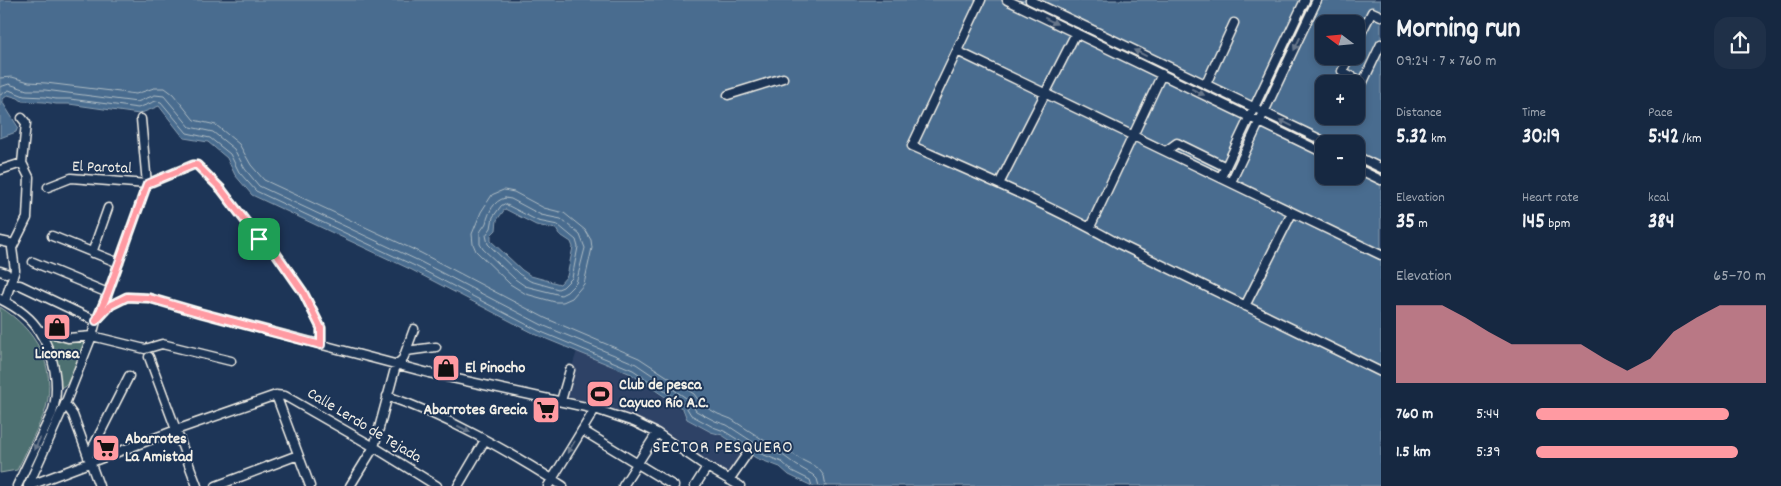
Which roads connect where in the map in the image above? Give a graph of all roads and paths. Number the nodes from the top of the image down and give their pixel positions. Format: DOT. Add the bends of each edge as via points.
graph roads {
  1 [pos="981,0"];
  2 [pos="1007,0"];
  3 [pos="1030,0"];
  4 [pos="1305,0"];
  5 [pos="1318,0"];
  6 [pos="1381,16"];
  7 [pos="1234,23"];
  8 [pos="1365,26"];
  9 [pos="1076,33"];
  10 [pos="1381,44"];
  11 [pos="957,51"];
  12 [pos="1345,65"];
  13 [pos="1162,74"];
  14 [pos="783,78"];
  15 [pos="1206,84"];
  16 [pos="1045,93"];
  17 [pos="728,95"];
  18 [pos="1254,107"];
  19 [pos="1265,112"];
  20 [pos="1250,117"];
  21 [pos="22,118"];
  22 [pos="141,119"];
  23 [pos="1261,122"];
  24 [pos="1134,136"];
  25 [pos="1315,137"];
  26 [pos="1315,149"];
  27 [pos="1166,151"];
  28 [pos="1365,160"];
  29 [pos="22,163"];
  30 [pos="1226,167"];
  31 [pos="1381,168"];
  32 [pos="0,170"];
  33 [pos="1365,172"];
  34 [pos="1221,177"];
  35 [pos="1381,180"];
  36 [pos="1231,182"];
  37 [pos="147,184"];
  38 [pos="999,184"];
  39 [pos="48,186"];
  40 [pos="108,208"];
  41 [pos="1292,213"];
  42 [pos="1090,227"];
  43 [pos="52,236"];
  44 [pos="0,241"];
  45 [pos="14,244"];
  46 [pos="92,252"];
  47 [pos="1381,255"];
  48 [pos="33,262"];
  49 [pos="119,263"];
  50 [pos="10,285"];
  51 [pos="108,293"];
  52 [pos="2,300"];
  53 [pos="1245,306"];
  54 [pos="96,321"];
  55 [pos="414,329"];
  56 [pos="39,330"];
  57 [pos="92,336"];
  58 [pos="321,345"];
  59 [pos="436,347"];
  60 [pos="406,351"];
  61 [pos="149,357"];
  62 [pos="231,361"];
  63 [pos="396,365"];
  64 [pos="570,370"];
  65 [pos="1381,372"];
  66 [pos="128,376"];
  67 [pos="276,395"];
  68 [pos="387,396"];
  69 [pos="56,401"];
  70 [pos="561,401"];
  71 [pos="65,404"];
  72 [pos="595,409"];
  73 [pos="176,430"];
  74 [pos="582,430"];
  75 [pos="657,433"];
  76 [pos="484,440"];
  77 [pos="374,447"];
  78 [pos="747,454"];
  79 [pos="298,455"];
  80 [pos="89,460"];
  81 [pos="637,464"];
  82 [pos="707,467"];
  83 [pos="729,480"];
  84 [pos="550,482"];
  85 [pos="433,485"];
  86 [pos="17,486"];
  87 [pos="28,486"];
  88 [pos="100,486"];
  89 [pos="197,486"];
  90 [pos="216,486"];
  91 [pos="310,486"];
  92 [pos="350,486"];
  93 [pos="458,486"];
  94 [pos="563,486"];
  95 [pos="623,486"];
  96 [pos="674,486"];
  97 [pos="695,486"];
  98 [pos="740,486"];
  1 -- 11 [label="street"];
  2 -- 9 [label="street, one-way"];
  15 -- 3 [label="street, one-way"];
  4 -- 18 [label="street"];
  5 -- 19 [label="street, one-way"];
  6 -- 8 [label="street" via="1372,12"];
  7 -- 15 [label="street"];
  9 -- 13 [label="street"];
  9 -- 16 [label="street"];
  10 -- 12 [label="street" via="1363,82 1342,71"];
  11 -- 16 [label="street"];
  11 -- 38 [label="street" via="912,146"];
  13 -- 20 [label="street, one-way"];
  13 -- 24 [label="street"];
  14 -- 17 [label="street"];
  15 -- 18 [label="street"];
  16 -- 24 [label="street"];
  16 -- 38 [label="street"];
  18 -- 19 [label="street"];
  18 -- 20 [label="street"];
  19 -- 23 [label="street"];
  25 -- 19 [label="street, one-way"];
  20 -- 23 [label="street"];
  20 -- 30 [label="street"];
  21 -- 29 [label="street" via="26,123"];
  22 -- 37 [label="street"];
  23 -- 26 [label="street"];
  23 -- 36 [label="street"];
  24 -- 27 [label="street"];
  24 -- 42 [label="street"];
  27 -- 30 [label="street" via="1177,144"];
  27 -- 34 [label="street"];
  28 -- 31 [label="street"];
  29 -- 32 [label="street"];
  29 -- 45 [label="street" via="29,177 27,218"];
  30 -- 34 [label="street"];
  33 -- 35 [label="street"];
  34 -- 36 [label="street"];
  36 -- 41 [label="street"];
  37 -- 39 [label="street, El Parotal" via="72,178"];
  37 -- 49 [label="street"];
  37 -- 58 [label="street, El Parotal" via="197,165 221,189 259,239 266,239 291,274 321,328"];
  38 -- 42 [label="street"];
  40 -- 46 [label="street"];
  41 -- 47 [label="street"];
  41 -- 53 [label="street"];
  42 -- 53 [label="street"];
  43 -- 46 [label="street"];
  44 -- 45 [label="street"];
  45 -- 50 [label="street" via="15,270"];
  46 -- 49 [label="street"];
  48 -- 51 [label="street"];
  49 -- 51 [label="street"];
  50 -- 52 [label="street"];
  50 -- 54 [label="street" via="20,285"];
  51 -- 54 [label="street"];
  52 -- 56 [label="street"];
  53 -- 65 [label="street"];
  54 -- 57 [label="street"];
  54 -- 58 [label="street" via="111,305 127,297 149,298"];
  55 -- 60 [label="street"];
  56 -- 57 [label="street" via="68,338"];
  56 -- 69 [label="street" via="54,367"];
  57 -- 62 [label="street" via="146,349 162,344"];
  57 -- 71 [label="street"];
  58 -- 63 [label="street"];
  59 -- 60 [label="street"];
  60 -- 63 [label="street" via="404,359"];
  61 -- 73 [label="street"];
  63 -- 68 [label="street"];
  63 -- 70 [label="street"];
  64 -- 70 [label="street"];
  66 -- 80 [label="street"];
  67 -- 73 [label="street"];
  67 -- 77 [label="street, Calle Lerdo de Tejada" via="285,396"];
  67 -- 79 [label="street"];
  68 -- 76 [label="street, one-way" via="421,407"];
  68 -- 77 [label="street"];
  69 -- 71 [label="street"];
  69 -- 86 [label="street, one-way"];
  70 -- 72 [label="street"];
  71 -- 80 [label="street" via="73,415"];
  71 -- 87 [label="street"];
  72 -- 74 [label="street"];
  72 -- 75 [label="street"];
  73 -- 80 [label="street"];
  73 -- 89 [label="street"];
  74 -- 81 [label="street"];
  74 -- 84 [label="street, one-way"];
  75 -- 81 [label="street"];
  75 -- 82 [label="street"];
  76 -- 84 [label="street"];
  76 -- 93 [label="street"];
  77 -- 85 [label="street, Calle Lerdo de Tejada"];
  77 -- 92 [label="street"];
  78 -- 83 [label="street"];
  79 -- 90 [label="street"];
  79 -- 91 [label="street"];
  80 -- 87 [label="street"];
  80 -- 88 [label="street"];
  81 -- 95 [label="street"];
  81 -- 96 [label="street"];
  82 -- 83 [label="street"];
  82 -- 97 [label="street"];
  83 -- 98 [label="street"];
  84 -- 94 [label="street"];
}
